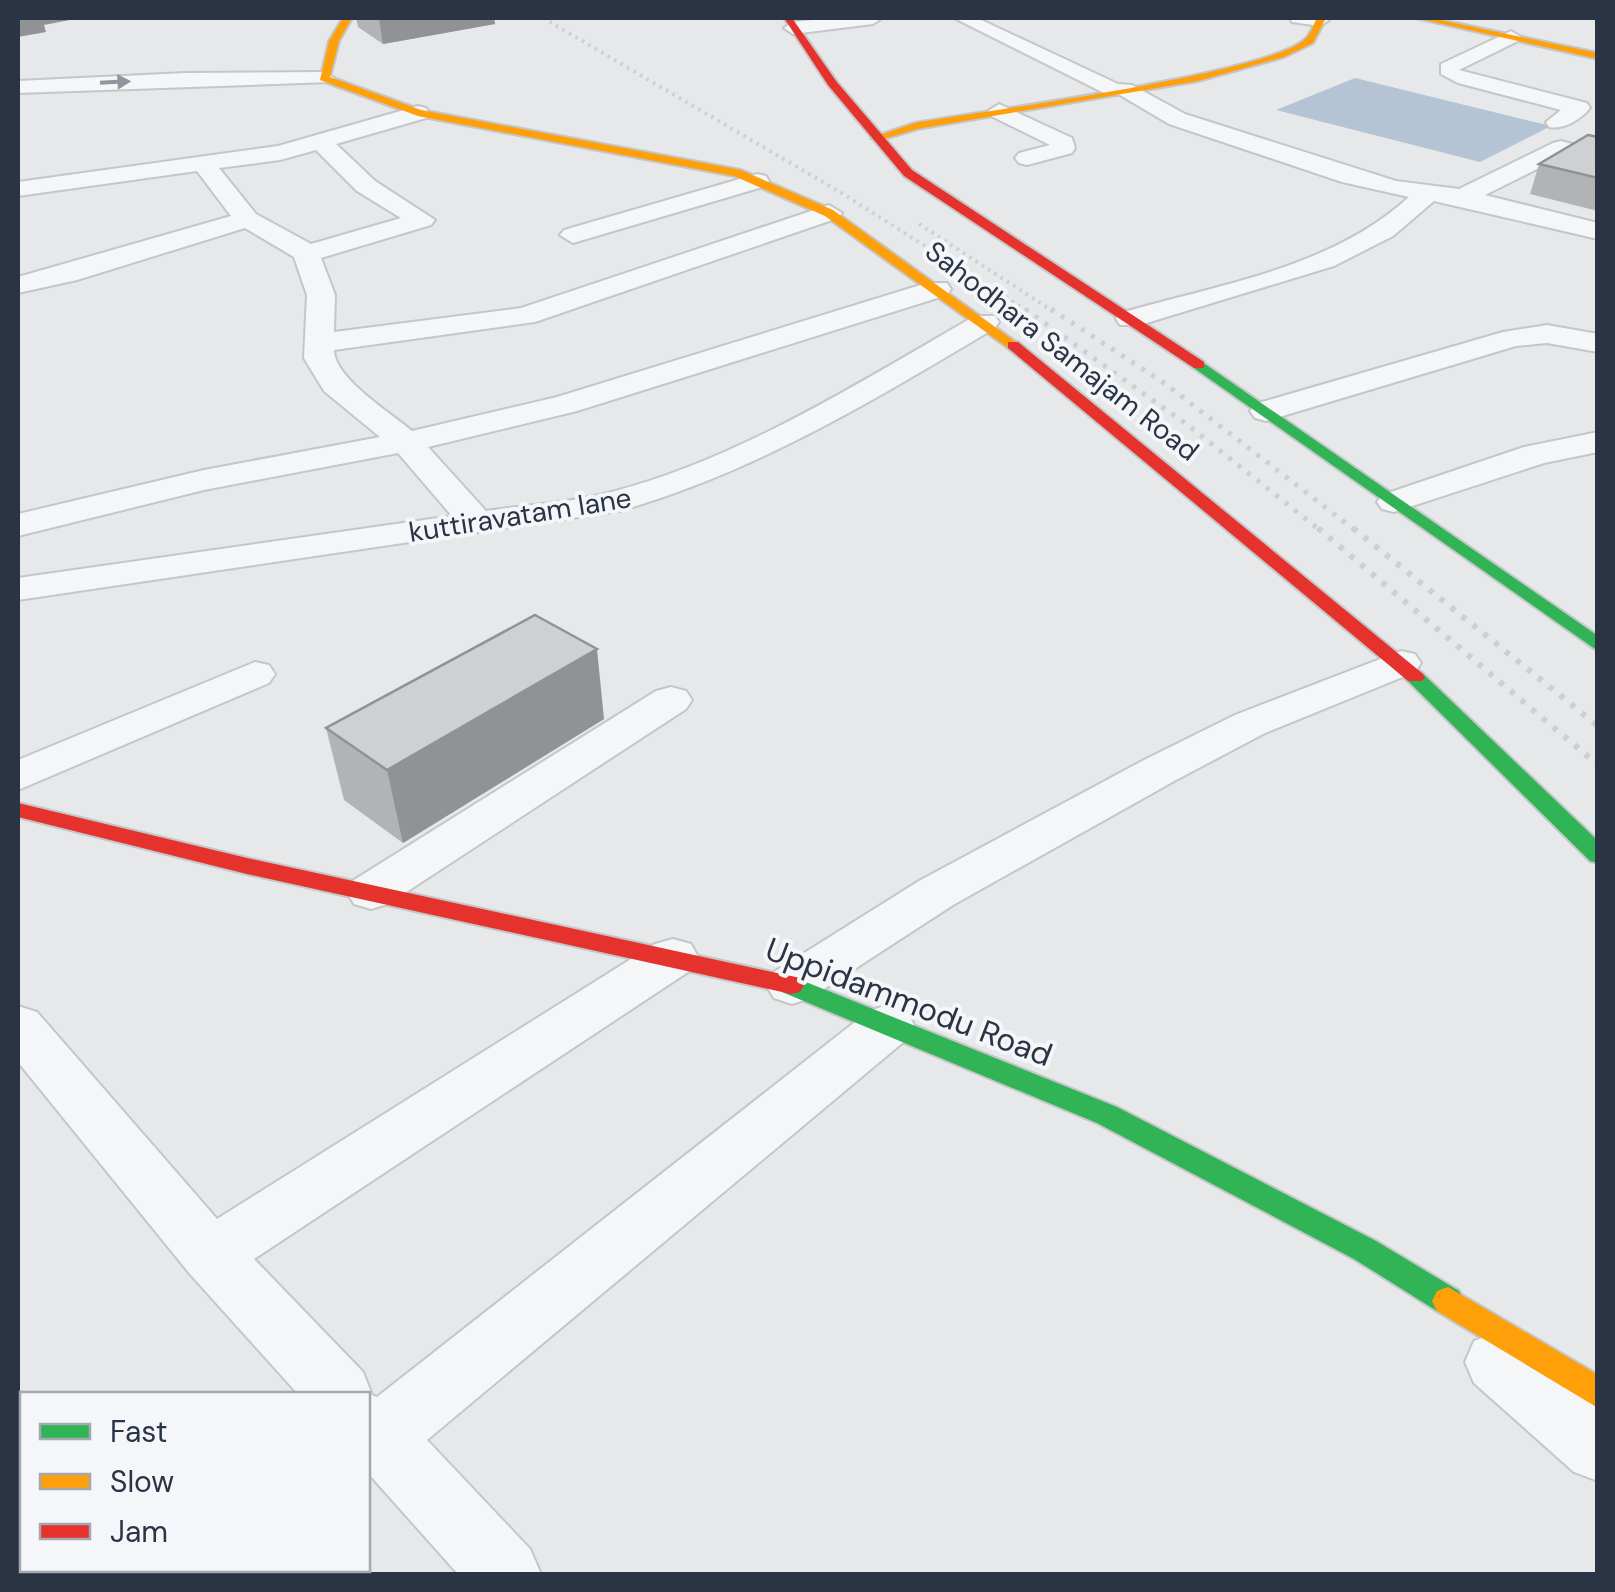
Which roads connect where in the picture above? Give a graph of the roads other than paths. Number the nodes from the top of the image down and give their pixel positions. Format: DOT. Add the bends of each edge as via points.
graph roads {
  1 [pos="347,18"];
  2 [pos="873,18"];
  3 [pos="964,18"];
  4 [pos="1313,18"];
  5 [pos="1420,18"];
  6 [pos="1445,18"];
  7 [pos="790,23"];
  8 [pos="1511,37"];
  9 [pos="1598,48"];
  10 [pos="1598,56"];
  11 [pos="324,78"];
  12 [pos="18,87"];
  13 [pos="1119,90"];
  14 [pos="999,110"];
  15 [pos="418,113"];
  16 [pos="1557,122"];
  17 [pos="876,138"];
  18 [pos="320,142"];
  19 [pos="1027,158"];
  20 [pos="1598,158"];
  21 [pos="205,166"];
  22 [pos="756,181"];
  23 [pos="18,189"];
  24 [pos="1431,192"];
  25 [pos="1462,197"];
  26 [pos="829,213"];
  27 [pos="247,219"];
  28 [pos="1598,230"];
  29 [pos="573,235"];
  30 [pos="306,254"];
  31 [pos="18,285"];
  32 [pos="937,289"];
  33 [pos="1130,319"];
  34 [pos="986,322"];
  35 [pos="317,343"];
  36 [pos="1598,343"];
  37 [pos="1266,411"];
  38 [pos="406,442"];
  39 [pos="1598,442"];
  40 [pos="1394,502"];
  41 [pos="478,523"];
  42 [pos="18,525"];
  43 [pos="18,589"];
  44 [pos="1598,645"];
  45 [pos="1401,663"];
  46 [pos="255,674"];
  47 [pos="671,700"];
  48 [pos="20,803"];
  49 [pos="1598,855"];
  50 [pos="371,892"];
  51 [pos="673,956"];
  52 [pos="792,985"];
  53 [pos="888,1024"];
  54 [pos="18,1026"];
  55 [pos="1365,1250"];
  56 [pos="211,1255"];
  57 [pos="337,1392"];
  58 [pos="1598,1393"];
  59 [pos="370,1413"];
  60 [pos="370,1428"];
  61 [pos="1598,1449"];
  62 [pos="505,1574"];
  1 -- 11 [label="street"];
  2 -- 7 [label="street"];
  3 -- 13 [label="street"];
  4 -- 13 [label="street" via="1310,41 1280,56"];
  5 -- 8 [label="street"];
  6 -- 9 [label="street"];
  7 -- 17 [label="street"];
  8 -- 10 [label="street"];
  8 -- 16 [label="street" via="1448,68 1451,74 1579,108"];
  12 -- 11 [label="street, one-way"];
  11 -- 15 [label="street, Sahodhara Samajam Road"];
  13 -- 14 [label="street"];
  13 -- 24 [label="street" via="1258,148"];
  14 -- 17 [label="street"];
  14 -- 19 [label="street" via="1064,143"];
  15 -- 18 [label="street"];
  15 -- 22 [label="street, Sahodhara Samajam Road"];
  17 -- 33 [label="street" via="908,174"];
  18 -- 21 [label="street"];
  18 -- 30 [label="street" via="366,186 422,220"];
  20 -- 25 [label="street" via="1561,148"];
  21 -- 23 [label="street"];
  21 -- 27 [label="street"];
  22 -- 26 [label="street, Sahodhara Samajam Road"];
  22 -- 29 [label="street"];
  24 -- 25 [label="street"];
  24 -- 33 [label="street" via="1362,242 1263,282"];
  25 -- 28 [label="street"];
  26 -- 32 [label="street, Sahodhara Samajam Road"];
  26 -- 35 [label="street" via="525,316"];
  27 -- 30 [label="street"];
  27 -- 31 [label="street"];
  30 -- 35 [label="street" via="322,295"];
  32 -- 34 [label="street, Sahodhara Samajam Road"];
  32 -- 38 [label="street" via="566,404"];
  33 -- 37 [label="street"];
  34 -- 41 [label="street, kuttiravatam lane" via="768,446 709,472 607,504"];
  34 -- 45 [label="street, Sahodhara Samajam Road"];
  35 -- 38 [label="street" via="335,384"];
  36 -- 37 [label="street" via="1547,334 1512,338"];
  37 -- 40 [label="street"];
  38 -- 41 [label="street"];
  38 -- 42 [label="street" via="204,480"];
  39 -- 40 [label="street" via="1536,454"];
  40 -- 44 [label="street"];
  41 -- 43 [label="street, kuttiravatam lane"];
  45 -- 49 [label="street, Sahodhara Samajam Road"];
  45 -- 52 [label="street" via="1250,724 1160,770 936,893"];
  46 -- 48 [label="street"];
  47 -- 50 [label="street"];
  48 -- 50 [label="street, Uppidammodu Road"];
  50 -- 51 [label="street, Uppidammodu Road"];
  51 -- 52 [label="street, Uppidammodu Road"];
  51 -- 56 [label="street"];
  52 -- 53 [label="street, Uppidammodu Road"];
  53 -- 55 [label="street, Uppidammodu Road" via="1107,1115"];
  53 -- 59 [label="street"];
  54 -- 56 [label="street"];
  55 -- 58 [label="street, Uppidammodu Road"];
  55 -- 61 [label="street"];
  56 -- 57 [label="street"];
  60 -- 62 [label="street"];
}
